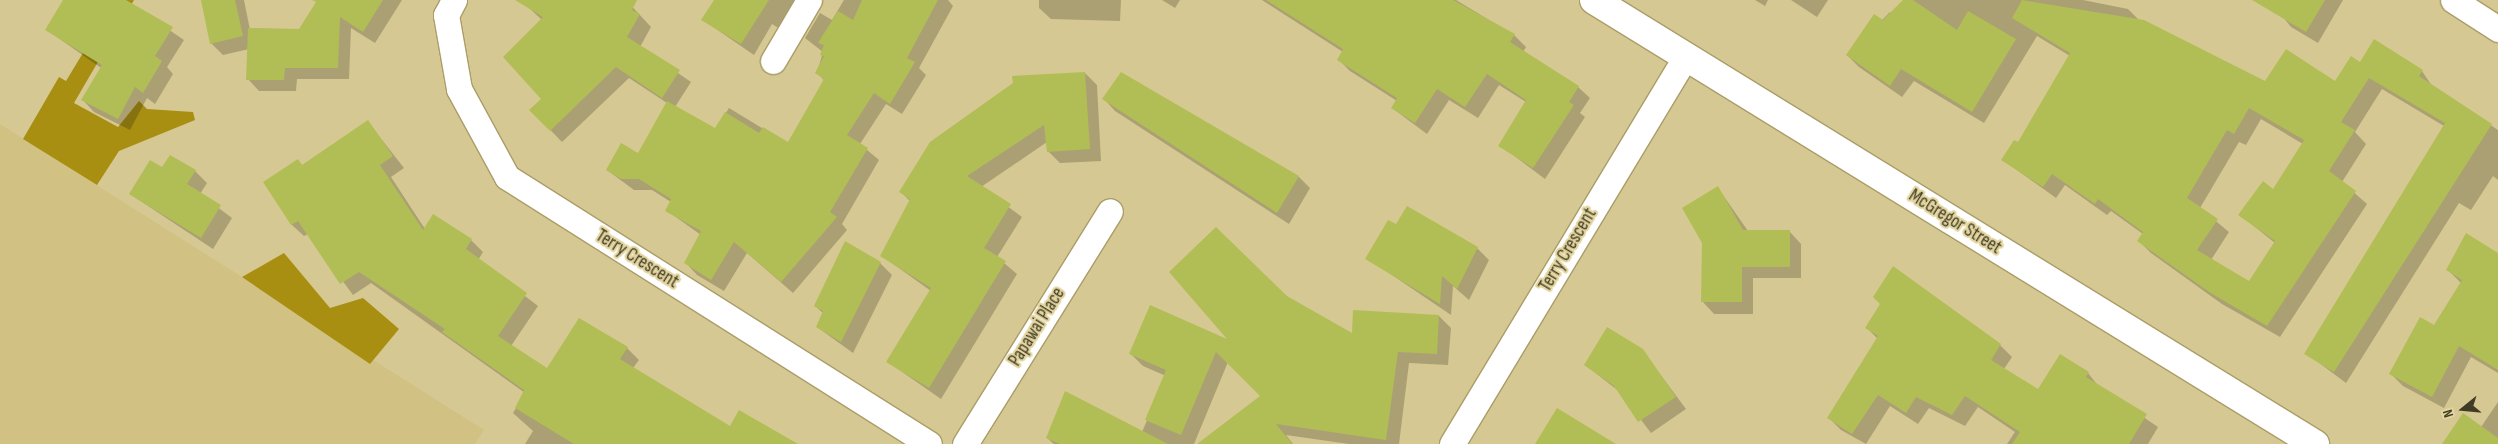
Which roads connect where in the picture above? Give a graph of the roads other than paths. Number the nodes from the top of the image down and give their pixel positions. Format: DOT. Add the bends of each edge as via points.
graph roads {
  1 [pos="454,0"];
  2 [pos="809,0"];
  3 [pos="1594,0"];
  4 [pos="2453,0"];
  5 [pos="2498,29"];
  6 [pos="1686,56"];
  7 [pos="773,62"];
  8 [pos="1110,211"];
  9 [pos="929,444"];
  10 [pos="965,444"];
  11 [pos="1452,444"];
  12 [pos="2315,444"];
  1 -- 9 [label="street, Terry Crescent" via="446,15 459,89 507,177"];
  2 -- 7 [label="street"];
  3 -- 6 [label="street, McGregor Street"];
  4 -- 5 [label="street"];
  6 -- 11 [label="street, Terry Crescent"];
  6 -- 12 [label="street, McGregor Street"];
  8 -- 10 [label="street, Papawai Place"];
}
